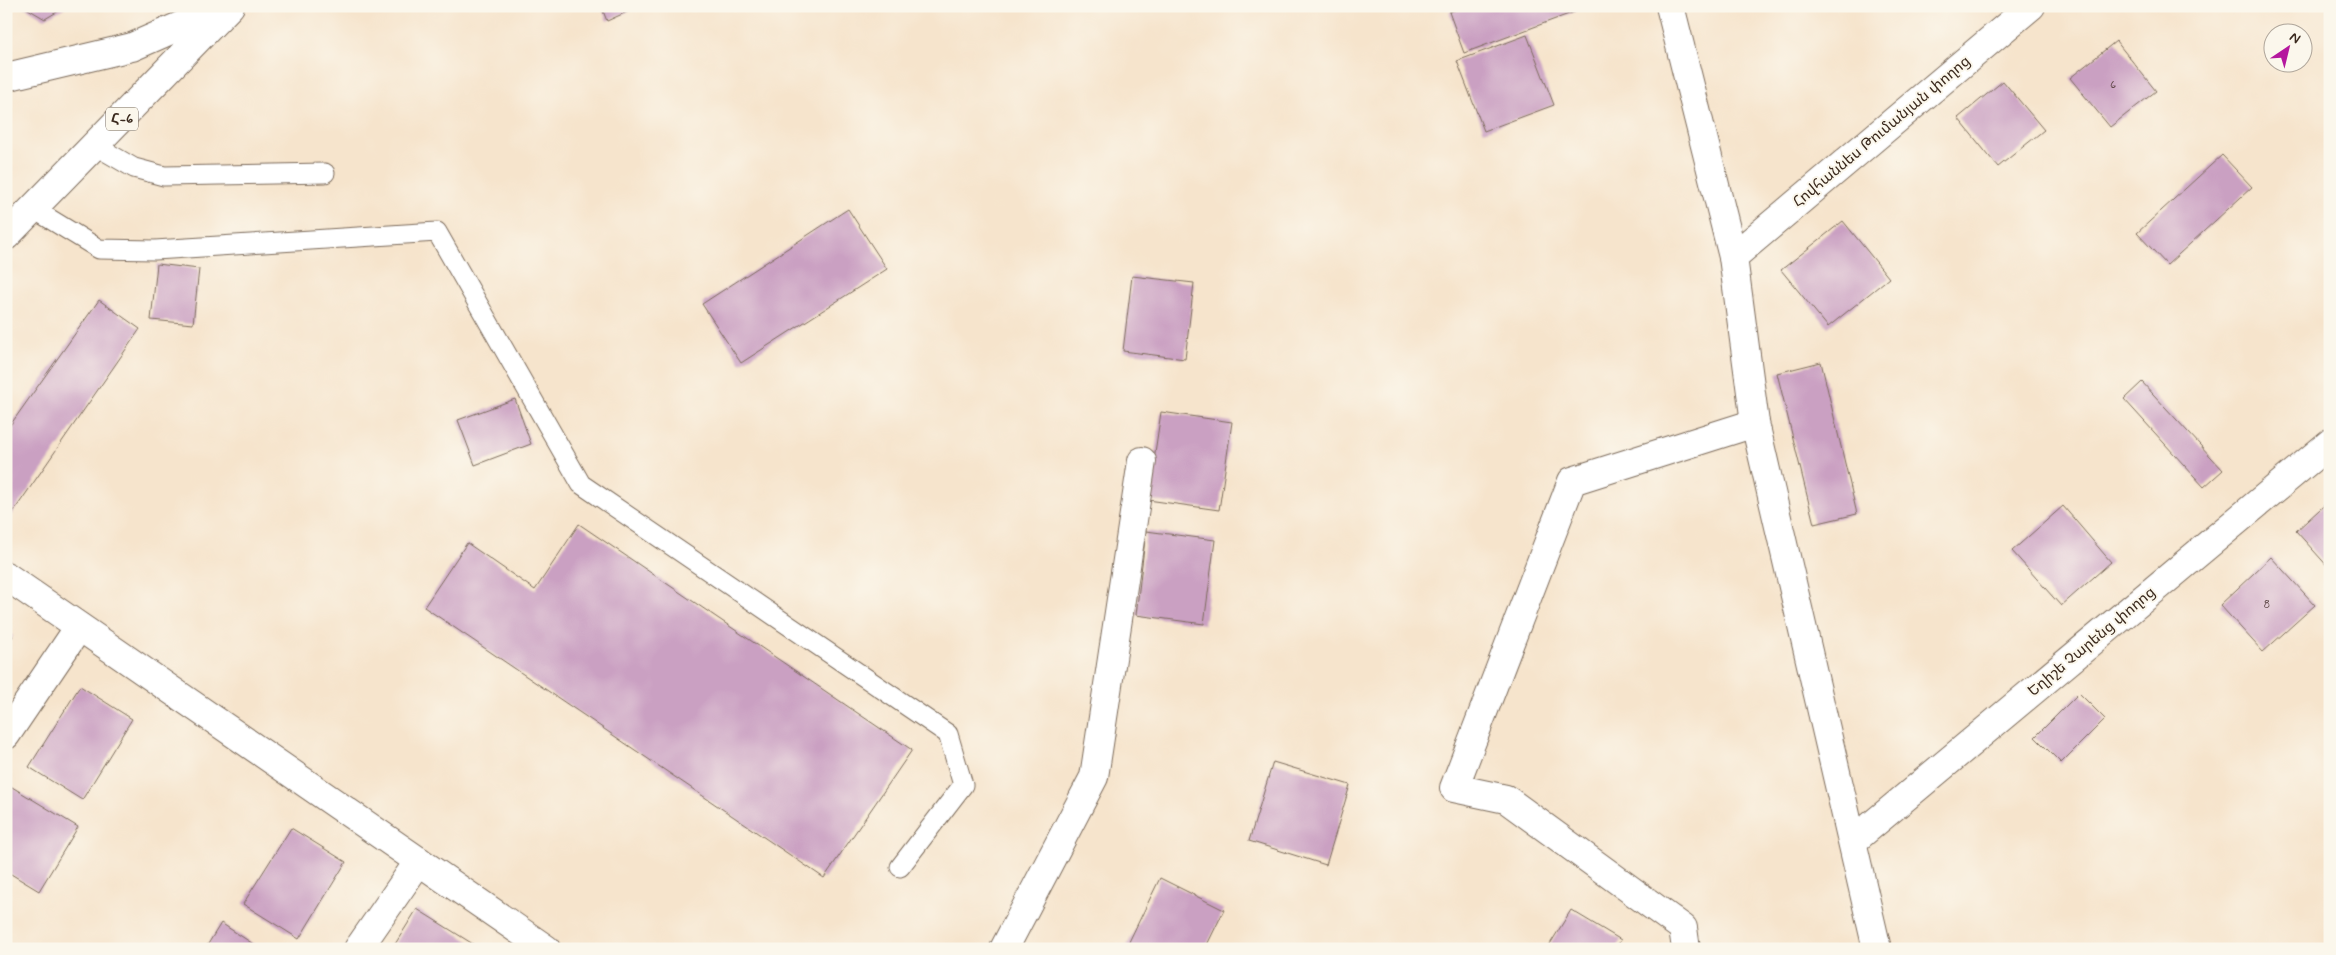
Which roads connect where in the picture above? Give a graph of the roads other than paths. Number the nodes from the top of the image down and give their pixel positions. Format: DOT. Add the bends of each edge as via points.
graph roads {
  1 [pos="224,6"];
  2 [pos="230,6"];
  3 [pos="1670,6"];
  4 [pos="2031,6"];
  5 [pos="6,77"];
  6 [pos="96,146"];
  7 [pos="325,173"];
  8 [pos="32,208"];
  9 [pos="6,236"];
  10 [pos="1733,257"];
  11 [pos="1755,424"];
  12 [pos="2330,443"];
  13 [pos="1142,461"];
  14 [pos="6,576"];
  15 [pos="79,627"];
  16 [pos="6,735"];
  17 [pos="1853,841"];
  18 [pos="419,861"];
  19 [pos="900,867"];
  20 [pos="358,949"];
  21 [pos="546,949"];
  22 [pos="1004,949"];
  23 [pos="1686,949"];
  24 [pos="1877,949"];
  1 -- 5 [label="street" via="132,47"];
  2 -- 6 [label="street, Հ-6"];
  3 -- 10 [label="street"];
  4 -- 10 [label="street, Հովհաննես Թումանյան փողոց"];
  6 -- 7 [label="lane" via="134,168 164,176"];
  6 -- 8 [label="street, Հ-6"];
  8 -- 9 [label="street, Հ-6"];
  8 -- 19 [label="lane" via="99,249 154,250 437,232 581,484 948,734 963,785"];
  10 -- 11 [label="street"];
  11 -- 17 [label="street"];
  11 -- 23 [label="street" via="1572,481 1454,788 1506,799 1683,928"];
  12 -- 17 [label="street, Եղիշե Չարենց փողոց"];
  13 -- 22 [label="street" via="1094,777"];
  14 -- 15 [label="street"];
  15 -- 16 [label="street"];
  15 -- 18 [label="street"];
  17 -- 24 [label="street"];
  18 -- 20 [label="street"];
  18 -- 21 [label="street"];
}
